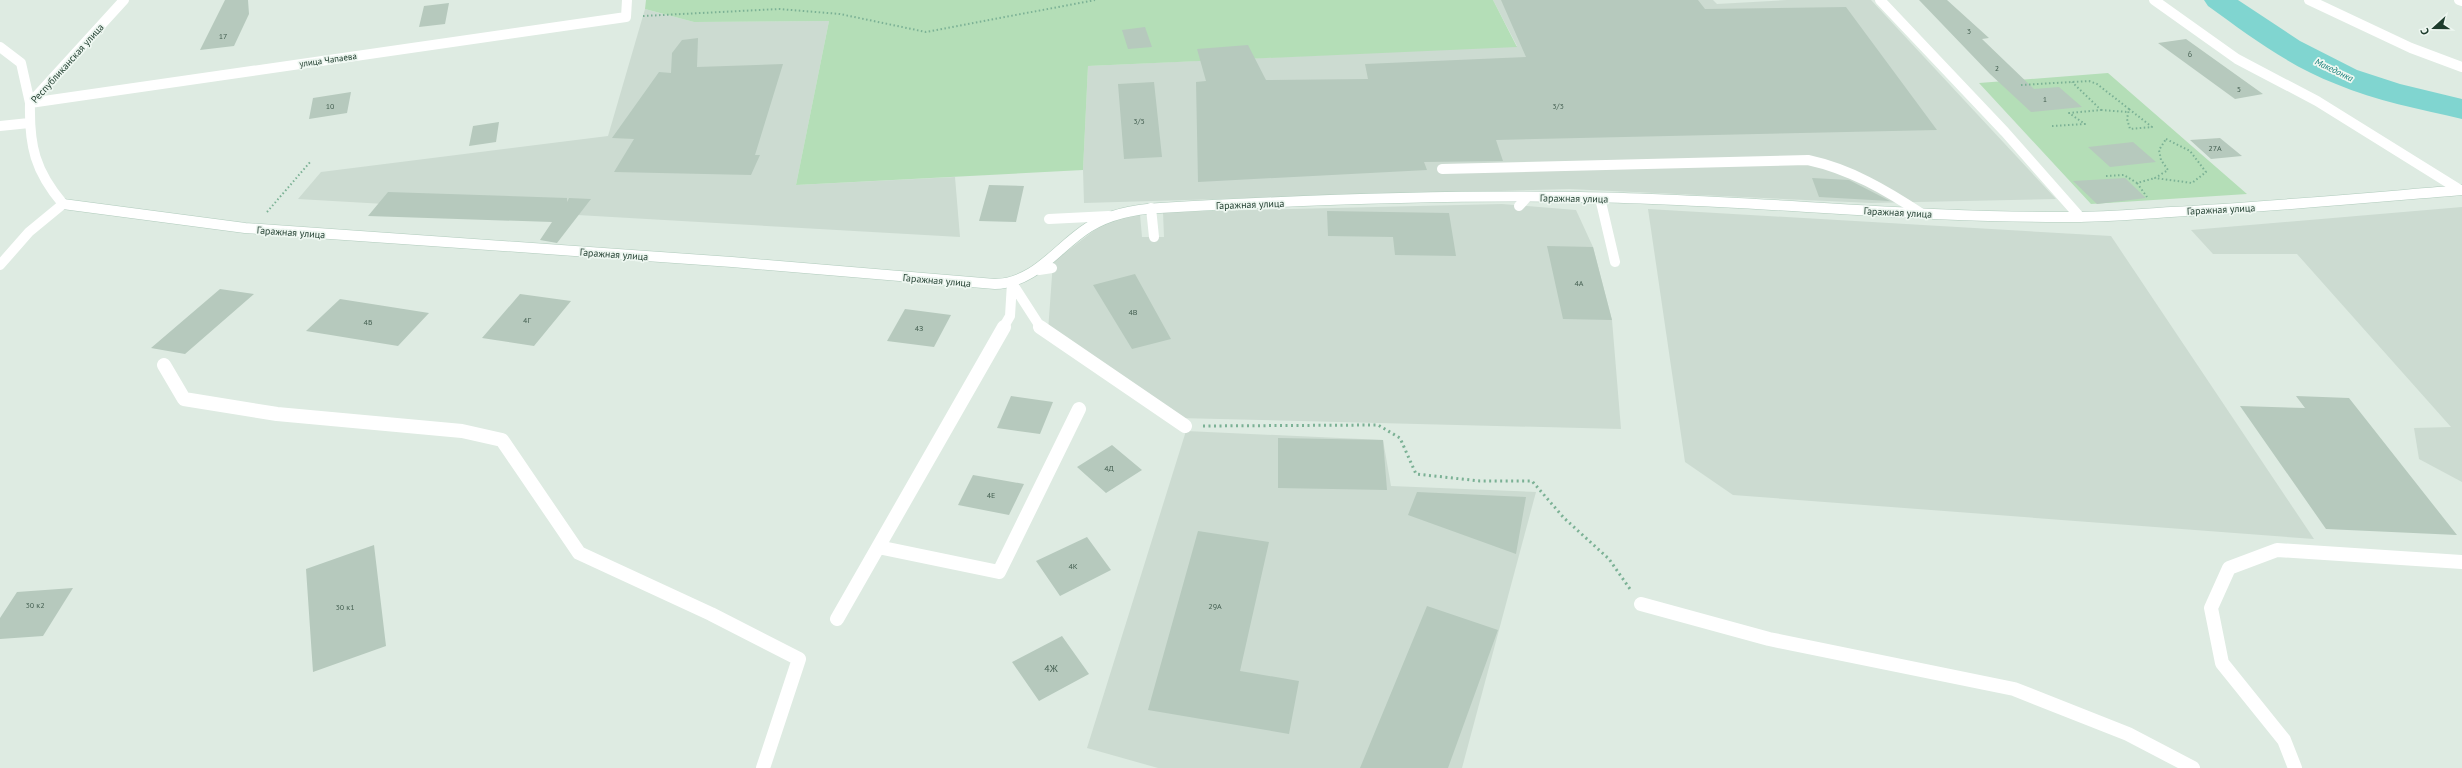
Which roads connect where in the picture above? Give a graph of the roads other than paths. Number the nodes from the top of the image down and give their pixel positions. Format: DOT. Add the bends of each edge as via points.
graph roads {
  1 [pos="124,0"];
  2 [pos="627,0"];
  3 [pos="1880,0"];
  4 [pos="2154,0"];
  5 [pos="2309,0"];
  6 [pos="0,47"];
  7 [pos="2462,67"];
  8 [pos="30,103"];
  9 [pos="29,123"];
  10 [pos="0,126"];
  11 [pos="1442,169"];
  12 [pos="2461,190"];
  13 [pos="1527,197"];
  14 [pos="1600,198"];
  15 [pos="63,204"];
  16 [pos="1146,206"];
  17 [pos="1519,206"];
  18 [pos="1922,214"];
  19 [pos="1109,216"];
  20 [pos="2080,217"];
  21 [pos="1049,219"];
  22 [pos="1154,237"];
  23 [pos="1615,262"];
  24 [pos="0,265"];
  25 [pos="1052,268"];
  26 [pos="1039,270"];
  27 [pos="1012,283"];
  28 [pos="164,365"];
  29 [pos="1079,409"];
  30 [pos="1184,426"];
  31 [pos="878,547"];
  32 [pos="2462,562"];
  33 [pos="1641,604"];
  34 [pos="837,619"];
  35 [pos="763,768"];
  36 [pos="2193,768"];
  37 [pos="2295,768"];
  1 -- 8 [label="street, Республиканская улица"];
  2 -- 8 [label="street, улица Чапаева" via="626,17"];
  3 -- 20 [label="street" via="2005,132"];
  4 -- 12 [label="street" via="2237,60 2317,101"];
  5 -- 7 [label="street" via="2411,48"];
  6 -- 8 [label="street" via="21,63"];
  8 -- 9 [label="street, Республиканская улица"];
  9 -- 10 [label="street"];
  9 -- 15 [label="street, Республиканская улица" via="34,160 47,186"];
  11 -- 18 [label="street" via="1808,160 1823,162 1877,185"];
  12 -- 20 [label="street, Гаражная улица" via="2230,209"];
  13 -- 14 [label="street, Гаражная улица"];
  13 -- 16 [label="street, Гаражная улица"];
  13 -- 17 [label="street"];
  14 -- 18 [label="street, Гаражная улица"];
  14 -- 23 [label="street"];
  15 -- 24 [label="street" via="29,232"];
  15 -- 27 [label="street, Гаражная улица" via="253,229 724,261 945,282"];
  16 -- 19 [label="street, Гаражная улица"];
  16 -- 22 [label="street"];
  18 -- 20 [label="street, Гаражная улица"];
  19 -- 21 [label="street"];
  19 -- 26 [label="street, Гаражная улица" via="1088,227"];
  25 -- 26 [label="street"];
  26 -- 27 [label="street, Гаражная улица"];
  27 -- 30 [label="street" via="1040,327"];
  27 -- 31 [label="street" via="1010,316"];
  28 -- 35 [label="street" via="184,400 277,414 462,431 502,440 579,553 799,658"];
  29 -- 31 [label="street" via="999,572"];
  31 -- 34 [label="street"];
  32 -- 37 [label="street" via="2277,550 2229,568 2210,608 2222,663 2284,740"];
  33 -- 36 [label="street" via="1769,638 2014,689 2128,734"];
}
